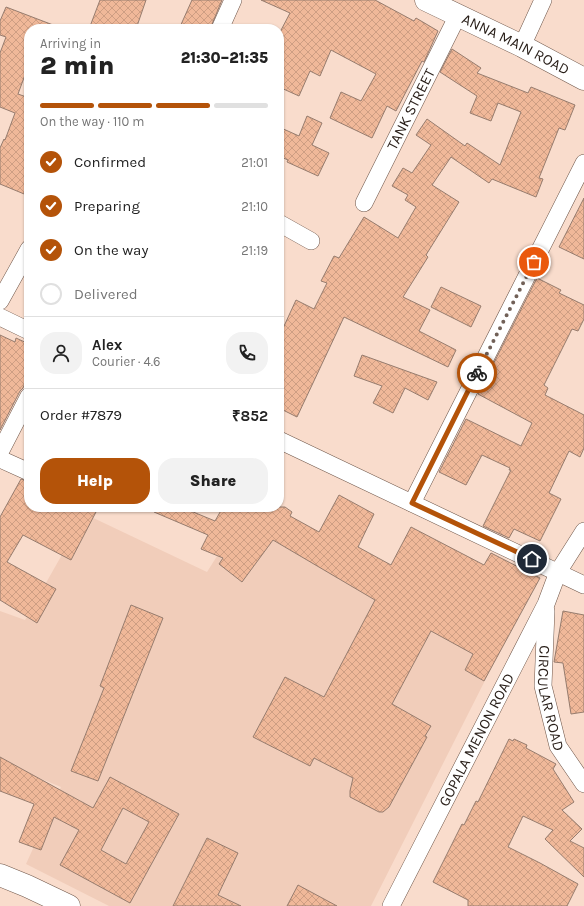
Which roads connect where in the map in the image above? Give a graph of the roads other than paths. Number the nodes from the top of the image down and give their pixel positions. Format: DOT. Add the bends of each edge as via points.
graph roads {
  1 [pos="233,0"];
  2 [pos="426,0"];
  3 [pos="543,0"];
  4 [pos="458,15"];
  5 [pos="222,24"];
  6 [pos="522,46"];
  7 [pos="584,79"];
  8 [pos="584,163"];
  9 [pos="364,203"];
  10 [pos="284,226"];
  11 [pos="312,241"];
  12 [pos="24,257"];
  13 [pos="0,301"];
  14 [pos="0,317"];
  15 [pos="24,329"];
  16 [pos="24,406"];
  17 [pos="284,442"];
  18 [pos="0,452"];
  19 [pos="0,459"];
  20 [pos="24,470"];
  21 [pos="412,503"];
  22 [pos="584,531"];
  23 [pos="558,572"];
  24 [pos="584,585"];
  25 [pos="546,604"];
  26 [pos="584,784"];
  27 [pos="0,876"];
  28 [pos="69,906"];
  29 [pos="392,906"];
  1 -- 5 [label="street"];
  2 -- 4 [label="street, ANNA MAIN ROAD"];
  3 -- 6 [label="street"];
  4 -- 6 [label="street, ANNA MAIN ROAD"];
  4 -- 9 [label="street, TANK STREET"];
  6 -- 7 [label="street, ANNA MAIN ROAD"];
  8 -- 21 [label="street"];
  10 -- 11 [label="street"];
  12 -- 13 [label="street"];
  14 -- 15 [label="street"];
  16 -- 18 [label="street"];
  17 -- 21 [label="street"];
  19 -- 20 [label="street"];
  21 -- 23 [label="street"];
  22 -- 23 [label="street, GOPALA MENON ROAD"];
  23 -- 24 [label="street"];
  23 -- 25 [label="street, GOPALA MENON ROAD"];
  25 -- 26 [label="street, CIRCULAR ROAD" via="543,686 558,746"];
  25 -- 29 [label="street, GOPALA MENON ROAD"];
  27 -- 28 [label="street"];
}
